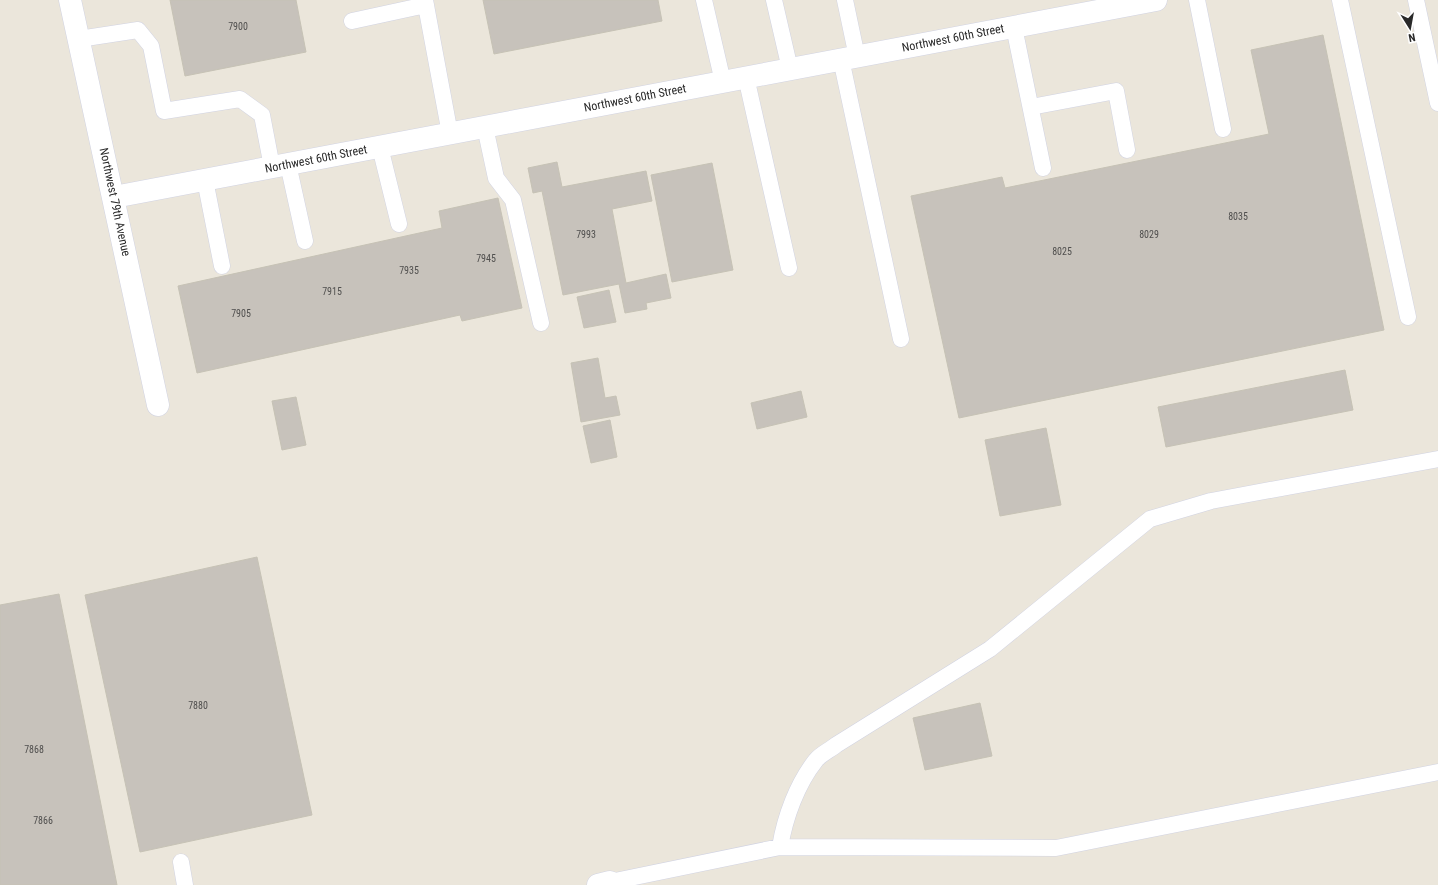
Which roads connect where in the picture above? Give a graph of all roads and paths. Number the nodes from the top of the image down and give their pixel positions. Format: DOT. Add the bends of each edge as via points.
graph roads {
  1 [pos="70,0"];
  2 [pos="704,0"];
  3 [pos="774,0"];
  4 [pos="845,0"];
  5 [pos="1156,0"];
  6 [pos="1198,0"];
  7 [pos="1340,0"];
  8 [pos="1416,0"];
  9 [pos="426,3"];
  10 [pos="1086,6"];
  11 [pos="352,21"];
  12 [pos="1014,27"];
  13 [pos="79,39"];
  14 [pos="849,58"];
  15 [pos="790,69"];
  16 [pos="746,77"];
  17 [pos="724,82"];
  18 [pos="1438,103"];
  19 [pos="1031,107"];
  20 [pos="486,127"];
  21 [pos="1223,129"];
  22 [pos="450,134"];
  23 [pos="380,147"];
  24 [pos="1127,150"];
  25 [pos="280,166"];
  26 [pos="1043,168"];
  27 [pos="205,180"];
  28 [pos="114,197"];
  29 [pos="399,224"];
  30 [pos="305,242"];
  31 [pos="222,266"];
  32 [pos="789,268"];
  33 [pos="1408,316"];
  34 [pos="541,323"];
  35 [pos="901,339"];
  36 [pos="158,405"];
  37 [pos="1438,459"];
  38 [pos="1438,772"];
  39 [pos="780,847"];
  40 [pos="181,862"];
  41 [pos="604,884"];
  42 [pos="185,885"];
  1 -- 13 [label="street, Northwest 79th Avenue"];
  2 -- 17 [label="lane"];
  3 -- 15 [label="lane"];
  4 -- 14 [label="lane"];
  5 -- 10 [label="street, Northwest 60th Street"];
  6 -- 21 [label="lane"];
  7 -- 33 [label="lane"];
  8 -- 18 [label="lane"];
  9 -- 11 [label="lane"];
  9 -- 22 [label="lane"];
  10 -- 12 [label="street, Northwest 60th Street"];
  12 -- 14 [label="street, Northwest 60th Street"];
  12 -- 19 [label="lane"];
  13 -- 25 [label="lane" via="138,30 151,46 164,111 240,99 262,115"];
  13 -- 28 [label="street, Northwest 79th Avenue"];
  14 -- 15 [label="street, Northwest 60th Street"];
  14 -- 35 [label="lane"];
  15 -- 16 [label="street, Northwest 60th Street"];
  16 -- 17 [label="street, Northwest 60th Street"];
  16 -- 32 [label="lane"];
  17 -- 20 [label="street, Northwest 60th Street"];
  19 -- 24 [label="lane" via="1116,91"];
  19 -- 26 [label="lane"];
  20 -- 22 [label="street, Northwest 60th Street"];
  20 -- 34 [label="lane" via="496,178 513,200"];
  22 -- 23 [label="street, Northwest 60th Street"];
  23 -- 25 [label="street, Northwest 60th Street"];
  23 -- 29 [label="lane"];
  25 -- 27 [label="street, Northwest 60th Street"];
  25 -- 30 [label="lane"];
  27 -- 28 [label="street, Northwest 60th Street"];
  27 -- 31 [label="lane"];
  28 -- 36 [label="street, Northwest 79th Avenue"];
  37 -- 39 [label="lane" via="1211,501 1150,519 990,649 817,759 791,806"];
  38 -- 39 [label="lane" via="1056,848"];
  39 -- 41 [label="lane"];
  40 -- 42 [label="lane"];
}
